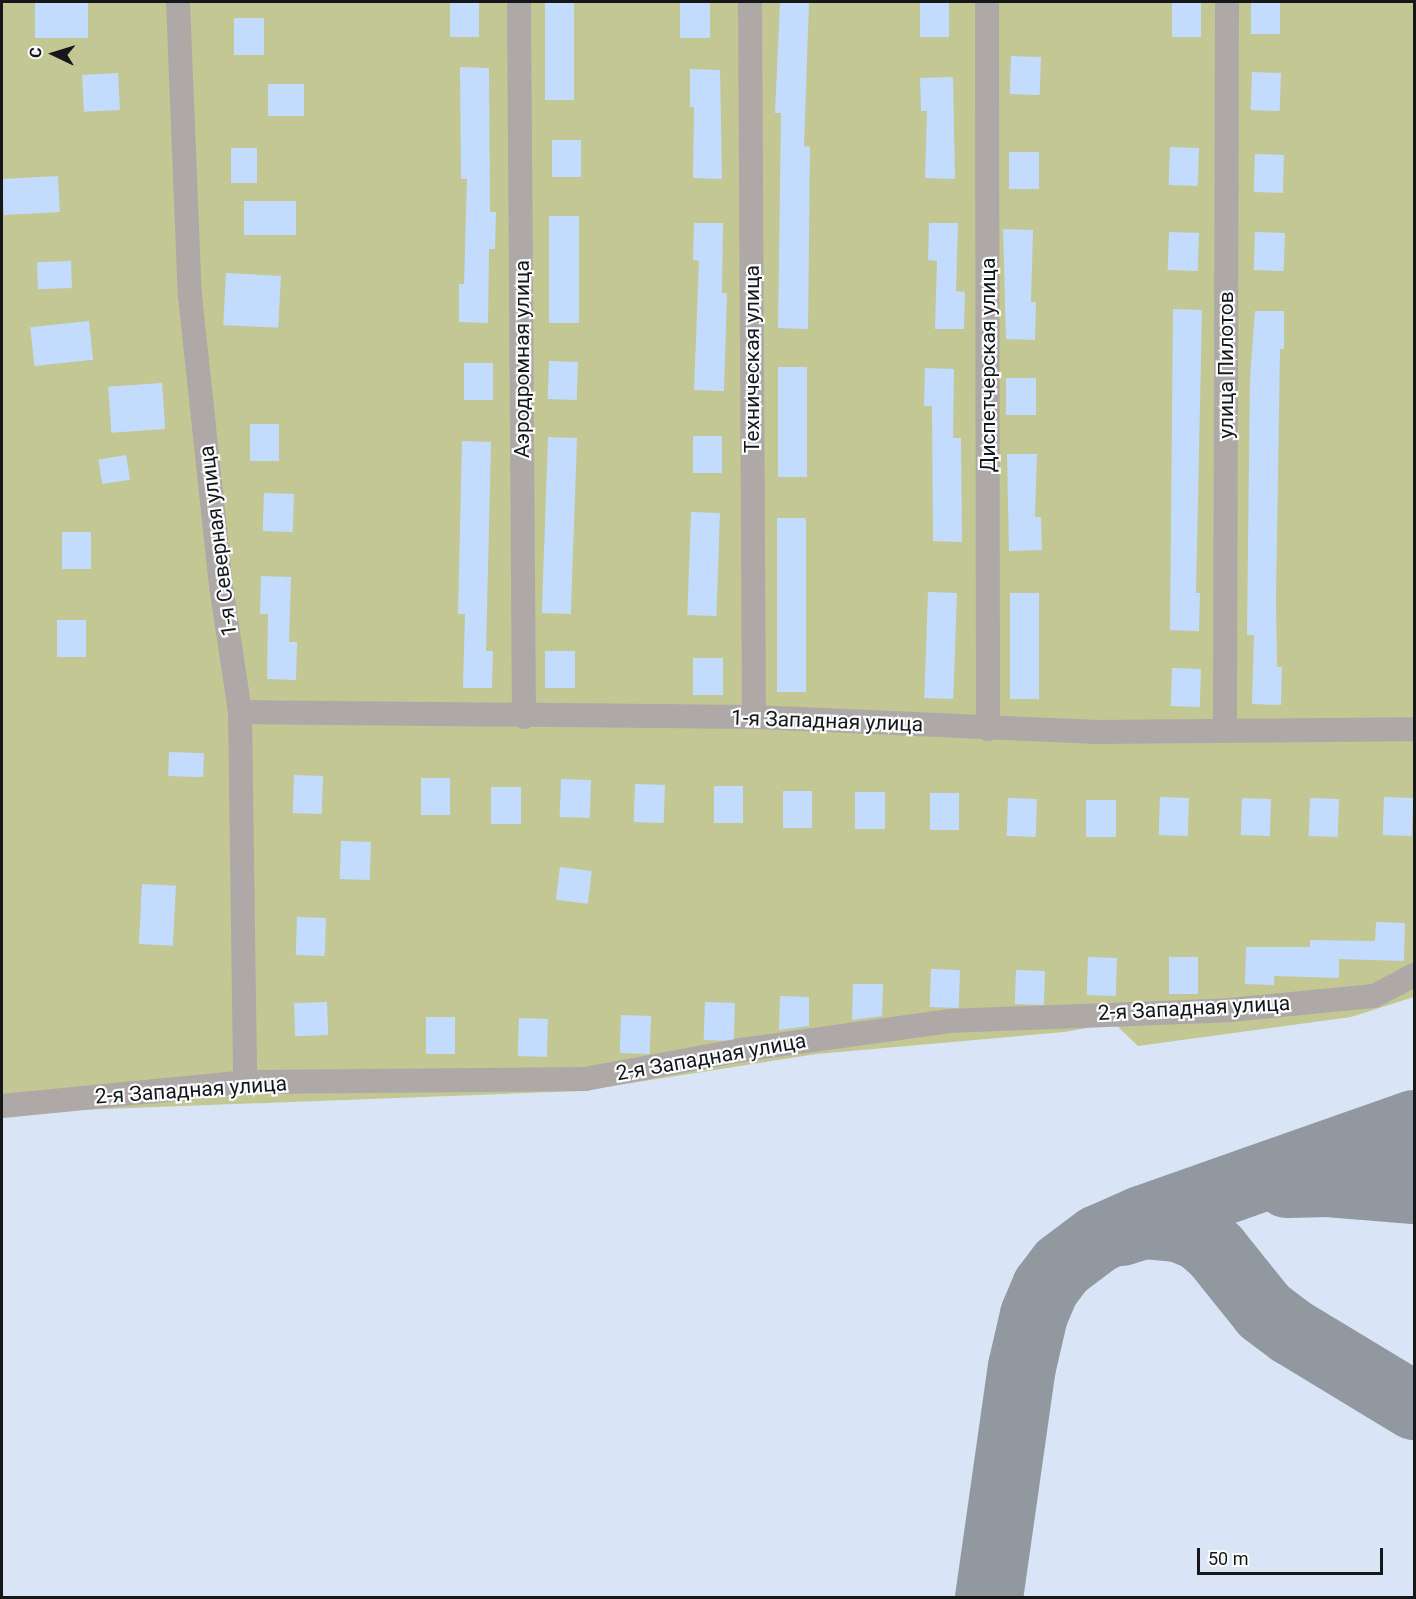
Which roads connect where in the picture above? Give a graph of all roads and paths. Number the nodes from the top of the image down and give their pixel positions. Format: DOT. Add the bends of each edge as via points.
graph roads {
  1 [pos="178,2"];
  2 [pos="519,2"];
  3 [pos="750,2"];
  4 [pos="987,2"];
  5 [pos="1227,2"];
  6 [pos="240,712"];
  7 [pos="524,717"];
  8 [pos="754,717"];
  9 [pos="988,729"];
  10 [pos="1225,729"];
  11 [pos="1414,729"];
  12 [pos="1414,975"];
  13 [pos="245,1082"];
  14 [pos="2,1106"];
  1 -- 6 [label="street, 1-я Северная улица" via="190,296 221,586"];
  2 -- 7 [label="street, Аэродромная улица"];
  3 -- 8 [label="street, Техническая улица"];
  4 -- 9 [label="street, Диспетчерская улица"];
  5 -- 10 [label="street, улица Пилотов"];
  6 -- 7 [label="street, 1-я Западная улица"];
  6 -- 13 [label="street, 1-я Северная улица"];
  7 -- 8 [label="street, 1-я Западная улица"];
  8 -- 9 [label="street, 1-я Западная улица"];
  9 -- 10 [label="street, 1-я Западная улица"];
  10 -- 11 [label="street, 1-я Западная улица"];
  12 -- 13 [label="street, 2-я Западная улица" via="1374,996 1230,1010 948,1021 741,1050 585,1079"];
  13 -- 14 [label="street, 2-я Западная улица"];
}
